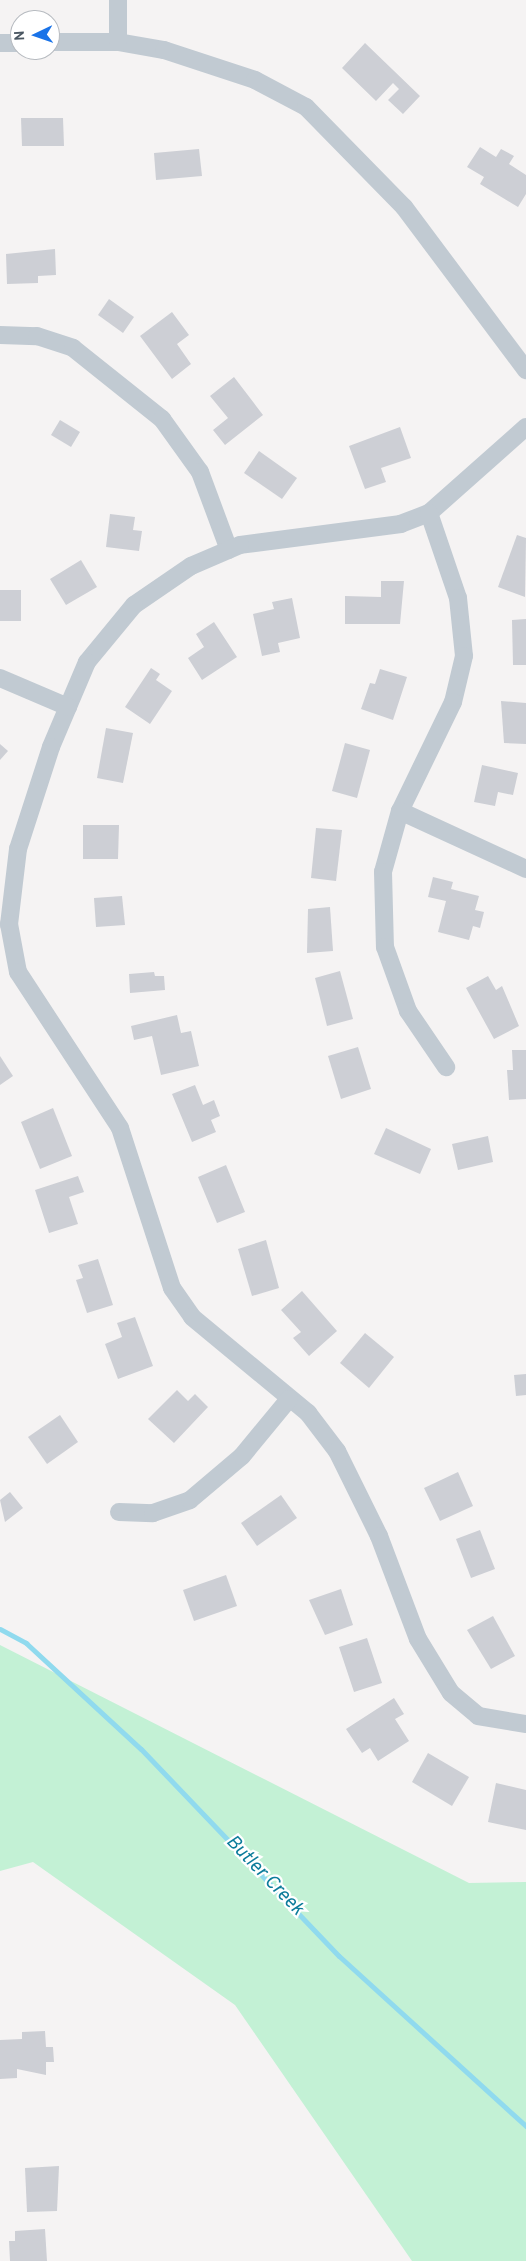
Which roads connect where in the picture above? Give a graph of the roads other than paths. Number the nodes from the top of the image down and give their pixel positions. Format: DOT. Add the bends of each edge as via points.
graph roads {
  1 [pos="118,0"];
  2 [pos="60,42"];
  3 [pos="118,42"];
  4 [pos="0,335"];
  5 [pos="526,370"];
  6 [pos="526,427"];
  7 [pos="429,513"];
  8 [pos="229,550"];
  9 [pos="0,678"];
  10 [pos="68,707"];
  11 [pos="400,811"];
  12 [pos="526,868"];
  13 [pos="446,1067"];
  14 [pos="289,1399"];
  15 [pos="119,1512"];
  16 [pos="526,1724"];
  1 -- 3 [label="street"];
  2 -- 3 [label="street"];
  3 -- 5 [label="street" via="221,66 306,107 404,207"];
  4 -- 8 [label="street" via="57,340 98,365 162,419 200,472"];
  6 -- 7 [label="street"];
  7 -- 8 [label="street" via="401,524 263,540"];
  7 -- 11 [label="street" via="458,598 464,656 453,702"];
  8 -- 10 [label="street" via="191,566 134,605 87,662"];
  9 -- 10 [label="street"];
  10 -- 14 [label="street" via="18,849 9,924 18,972 120,1128 172,1288 192,1317"];
  11 -- 12 [label="street"];
  11 -- 13 [label="street" via="383,872 385,947 408,1011"];
  14 -- 15 [label="street" via="242,1456 190,1500 152,1513"];
  14 -- 16 [label="street" via="308,1413 337,1451 379,1536 418,1639 451,1693 478,1716"];
}
